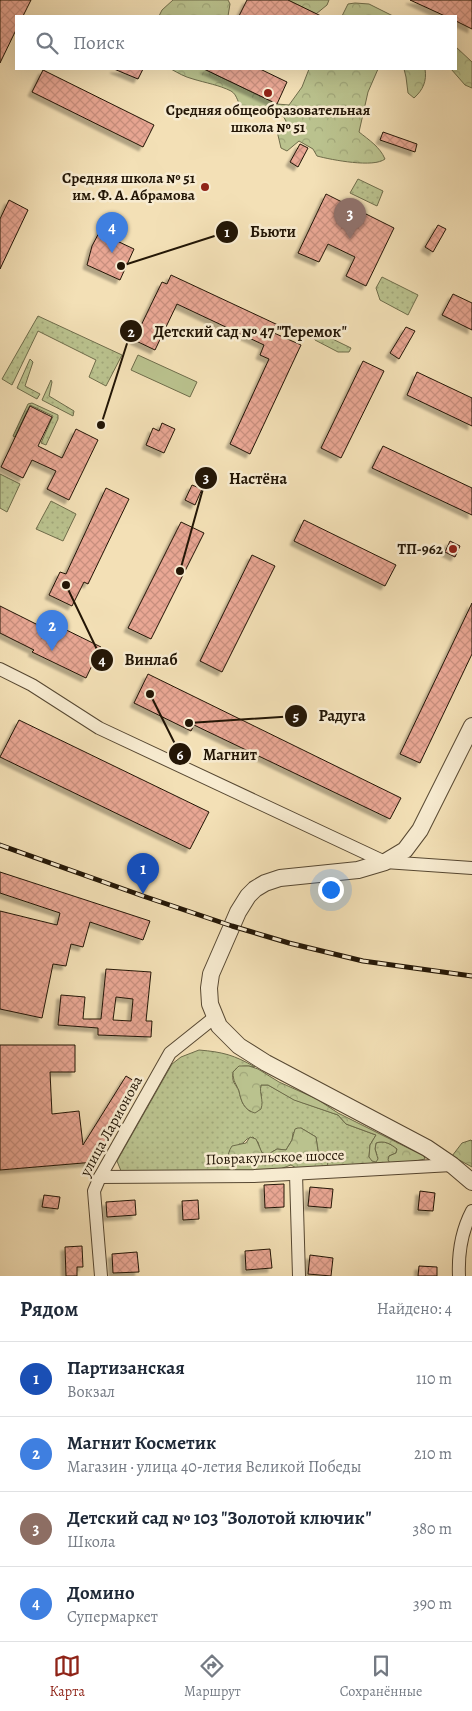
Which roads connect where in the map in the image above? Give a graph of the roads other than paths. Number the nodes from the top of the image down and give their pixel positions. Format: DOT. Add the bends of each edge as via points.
graph roads {
  1 [pos="0,669"];
  2 [pos="472,726"];
  3 [pos="385,862"];
  4 [pos="472,868"];
  5 [pos="215,1017"];
  6 [pos="452,1165"];
  7 [pos="296,1174"];
  8 [pos="100,1178"];
  9 [pos="472,1182"];
  10 [pos="472,1211"];
  11 [pos="101,1276"];
  12 [pos="299,1276"];
  13 [pos="459,1276"];
  1 -- 3 [label="street" via="32,685 99,728"];
  2 -- 3 [label="street" via="420,830 405,850"];
  3 -- 4 [label="street"];
  3 -- 5 [label="street" via="358,870 280,878 255,888 238,912 212,974 210,1004"];
  5 -- 6 [label="street" via="239,1046 266,1063 427,1148"];
  5 -- 8 [label="street, улица Ларионова" via="170,1053"];
  6 -- 7 [label="street, Повракульское шоссе"];
  6 -- 9 [label="street"];
  7 -- 8 [label="street, Повракульское шоссе"];
  7 -- 12 [label="street"];
  8 -- 11 [label="street, улица Ларионова" via="94,1191"];
  10 -- 13 [label="street" via="458,1253"];
}
